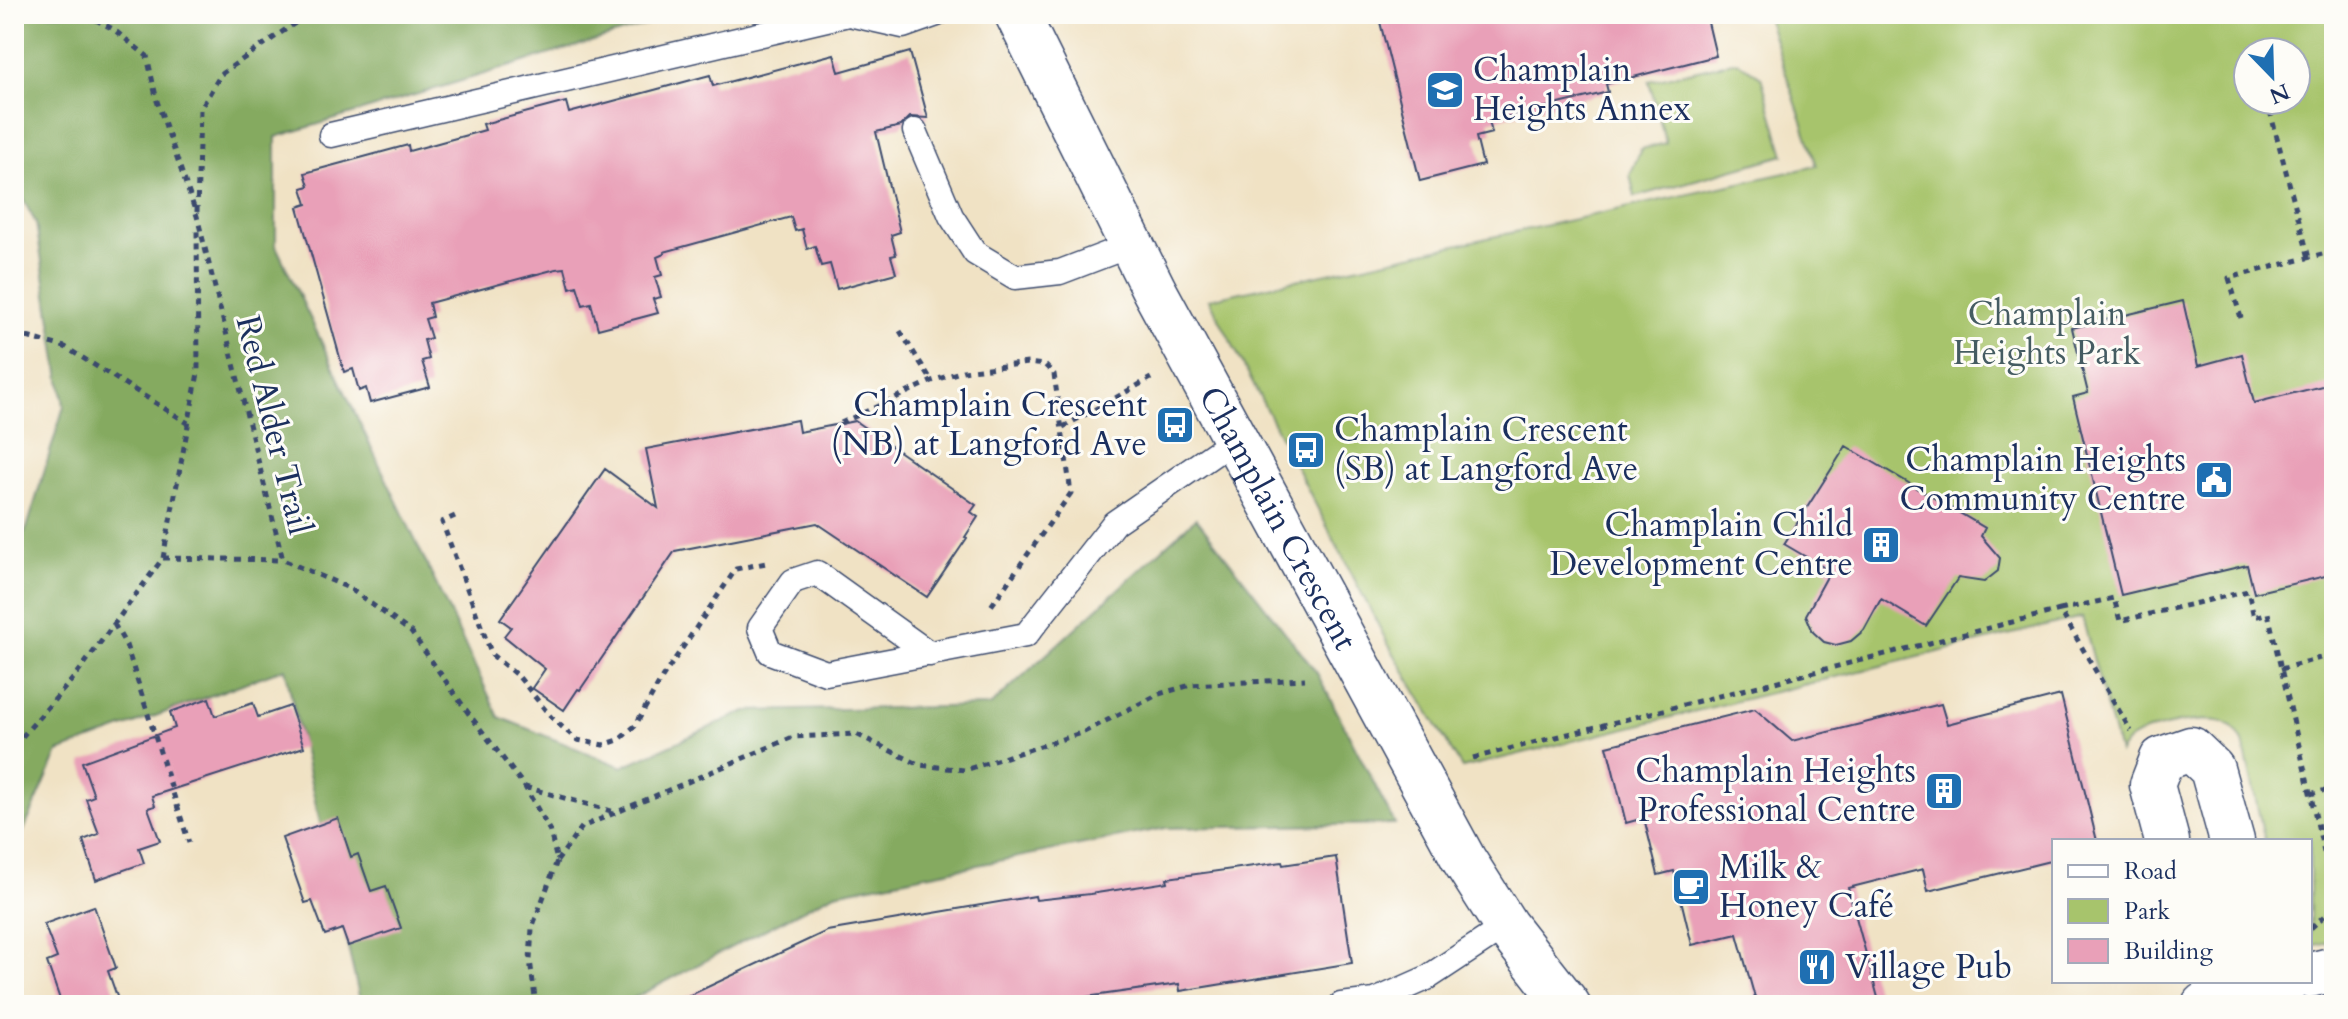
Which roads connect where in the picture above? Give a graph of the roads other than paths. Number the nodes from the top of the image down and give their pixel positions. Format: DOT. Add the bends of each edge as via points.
graph roads {
  1 [pos="848,14"];
  2 [pos="937,14"];
  3 [pos="1017,14"];
  4 [pos="915,131"];
  5 [pos="331,135"];
  6 [pos="1131,245"];
  7 [pos="1234,440"];
  8 [pos="930,654"];
  9 [pos="2166,839"];
  10 [pos="2231,839"];
  11 [pos="1506,926"];
  12 [pos="2334,969"];
  13 [pos="2312,974"];
  14 [pos="2274,983"];
  15 [pos="2207,996"];
  16 [pos="1341,1005"];
  17 [pos="1568,1005"];
  1 -- 2 [label="lane" via="903,26"];
  1 -- 5 [label="lane"];
  3 -- 6 [label="street, Champlain Crescent"];
  4 -- 6 [label="lane" via="951,216 975,253 1015,277 1060,272"];
  6 -- 7 [label="street, Champlain Crescent"];
  7 -- 8 [label="lane" via="1114,523 1026,635"];
  7 -- 11 [label="street, Champlain Crescent" via="1464,860"];
  8 -- 8 [label="lane" via="826,673 770,652 760,628 793,581 817,573"];
  9 -- 10 [label="street" via="2152,785 2162,759 2191,749 2212,769"];
  11 -- 16 [label="lane" via="1427,978 1375,1001"];
  11 -- 17 [label="street, Champlain Crescent"];
  12 -- 13 [label="street"];
  14 -- 15 [label="street"];
}
